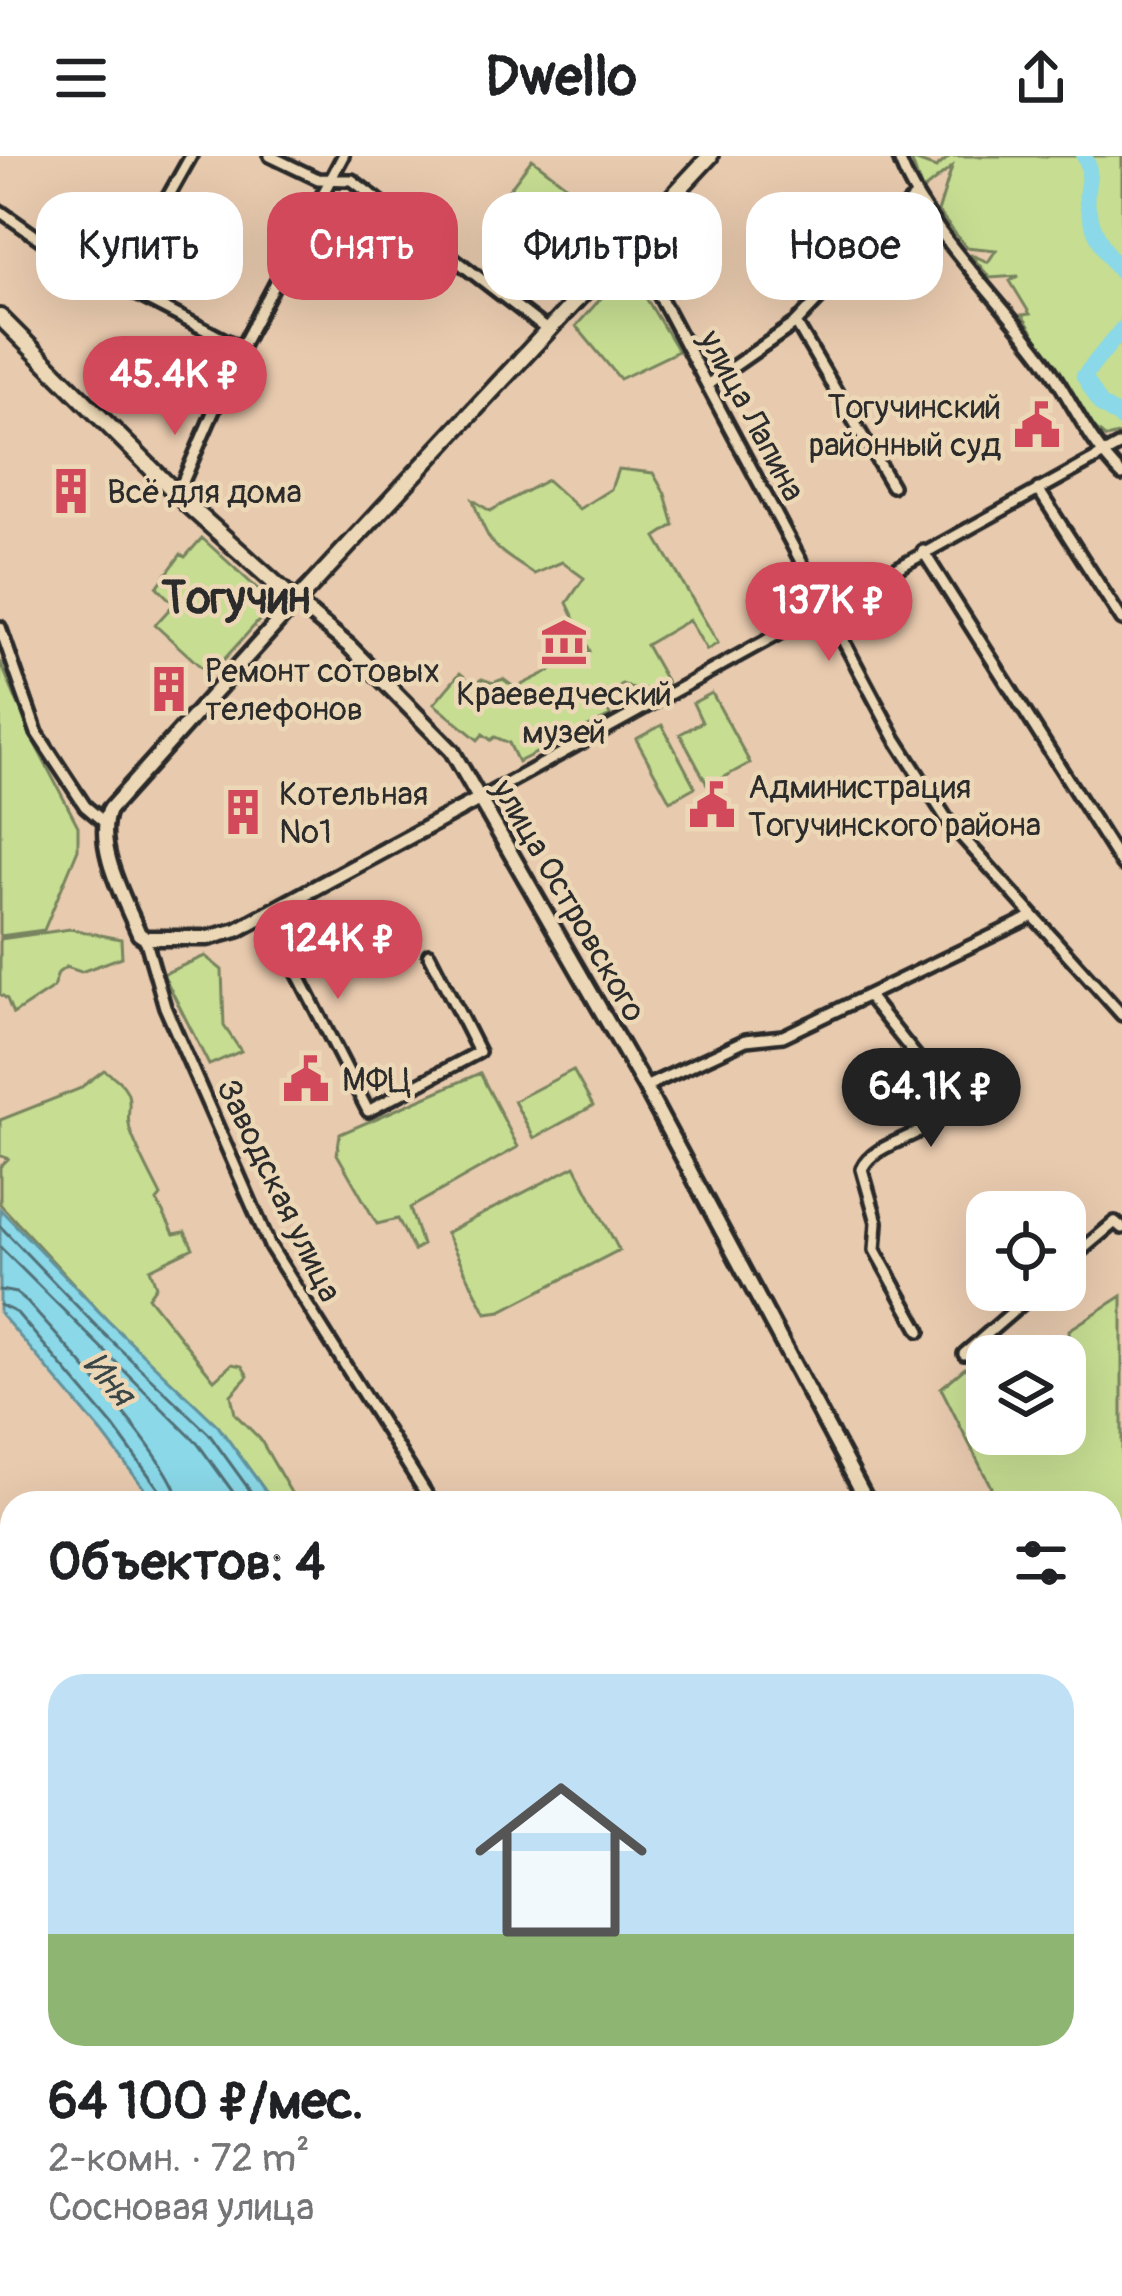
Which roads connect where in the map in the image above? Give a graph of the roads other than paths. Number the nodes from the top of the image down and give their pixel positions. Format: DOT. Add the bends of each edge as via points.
graph roads {
  1 [pos="190,156"];
  2 [pos="270,156"];
  3 [pos="343,156"];
  4 [pos="710,156"];
  5 [pos="898,156"];
  6 [pos="329,182"];
  7 [pos="170,192"];
  8 [pos="678,192"];
  9 [pos="914,192"];
  10 [pos="0,211"];
  11 [pos="943,230"];
  12 [pos="36,236"];
  13 [pos="147,300"];
  14 [pos="577,300"];
  15 [pos="662,300"];
  16 [pos="817,300"];
  17 [pos="0,316"];
  18 [pos="796,322"];
  19 [pos="548,330"];
  20 [pos="241,348"];
  21 [pos="707,385"];
  22 [pos="1122,444"];
  23 [pos="1102,456"];
  24 [pos="1122,475"];
  25 [pos="892,486"];
  26 [pos="1038,489"];
  27 [pos="178,493"];
  28 [pos="923,551"];
  29 [pos="296,602"];
  30 [pos="823,607"];
  31 [pos="1122,620"];
  32 [pos="0,627"];
  33 [pos="481,798"];
  34 [pos="104,822"];
  35 [pos="1122,865"];
  36 [pos="267,914"];
  37 [pos="1031,917"];
  38 [pos="145,938"];
  39 [pos="429,954"];
  40 [pos="868,996"];
  41 [pos="1122,1015"];
  42 [pos="644,1088"];
  43 [pos="1122,1228"];
  44 [pos="1086,1246"];
  45 [pos="1014,1311"];
  46 [pos="920,1331"];
  47 [pos="964,1354"];
  48 [pos="424,1491"];
  49 [pos="862,1491"];
  1 -- 7 [label="street"];
  2 -- 6 [label="street"];
  3 -- 6 [label="street"];
  4 -- 8 [label="main road"];
  5 -- 9 [label="street"];
  6 -- 19 [label="street" via="343,178 363,188"];
  6 -- 20 [label="street"];
  10 -- 12 [label="street"];
  11 -- 23 [label="street" via="1046,362"];
  13 -- 20 [label="street"];
  14 -- 19 [label="main road"];
  15 -- 21 [label="street, улица Лапина"];
  16 -- 18 [label="street"];
  17 -- 27 [label="main road, улица Островского"];
  18 -- 21 [label="street"];
  18 -- 25 [label="street"];
  19 -- 29 [label="main road"];
  20 -- 27 [label="street"];
  21 -- 30 [label="street, улица Лапина"];
  22 -- 23 [label="street"];
  23 -- 24 [label="street"];
  23 -- 26 [label="street"];
  26 -- 28 [label="street"];
  26 -- 31 [label="street"];
  27 -- 29 [label="main road, улица Островского"];
  28 -- 30 [label="street"];
  28 -- 35 [label="street"];
  29 -- 33 [label="street, улица Островского" via="430,726"];
  29 -- 34 [label="street"];
  30 -- 33 [label="street"];
  30 -- 37 [label="street, улица Лапина" via="948,821"];
  32 -- 34 [label="street, Заводская улица" via="37,733"];
  33 -- 36 [label="street"];
  33 -- 42 [label="street, улица Островского"];
  34 -- 38 [label="street, Заводская улица" via="120,887"];
  36 -- 38 [label="street" via="208,938"];
  36 -- 39 [label="street" via="368,1111 478,1052"];
  37 -- 40 [label="street"];
  37 -- 41 [label="street, улица Лапина"];
  38 -- 48 [label="street, Заводская улица" via="165,1007 270,1246"];
  40 -- 42 [label="street" via="783,1036 719,1050"];
  40 -- 46 [label="street" via="944,1090 936,1122 868,1157 862,1169 877,1222 875,1250"];
  42 -- 49 [label="street, улица Островского"];
  43 -- 44 [label="street" via="1115,1222"];
  45 -- 47 [label="street"];
}
